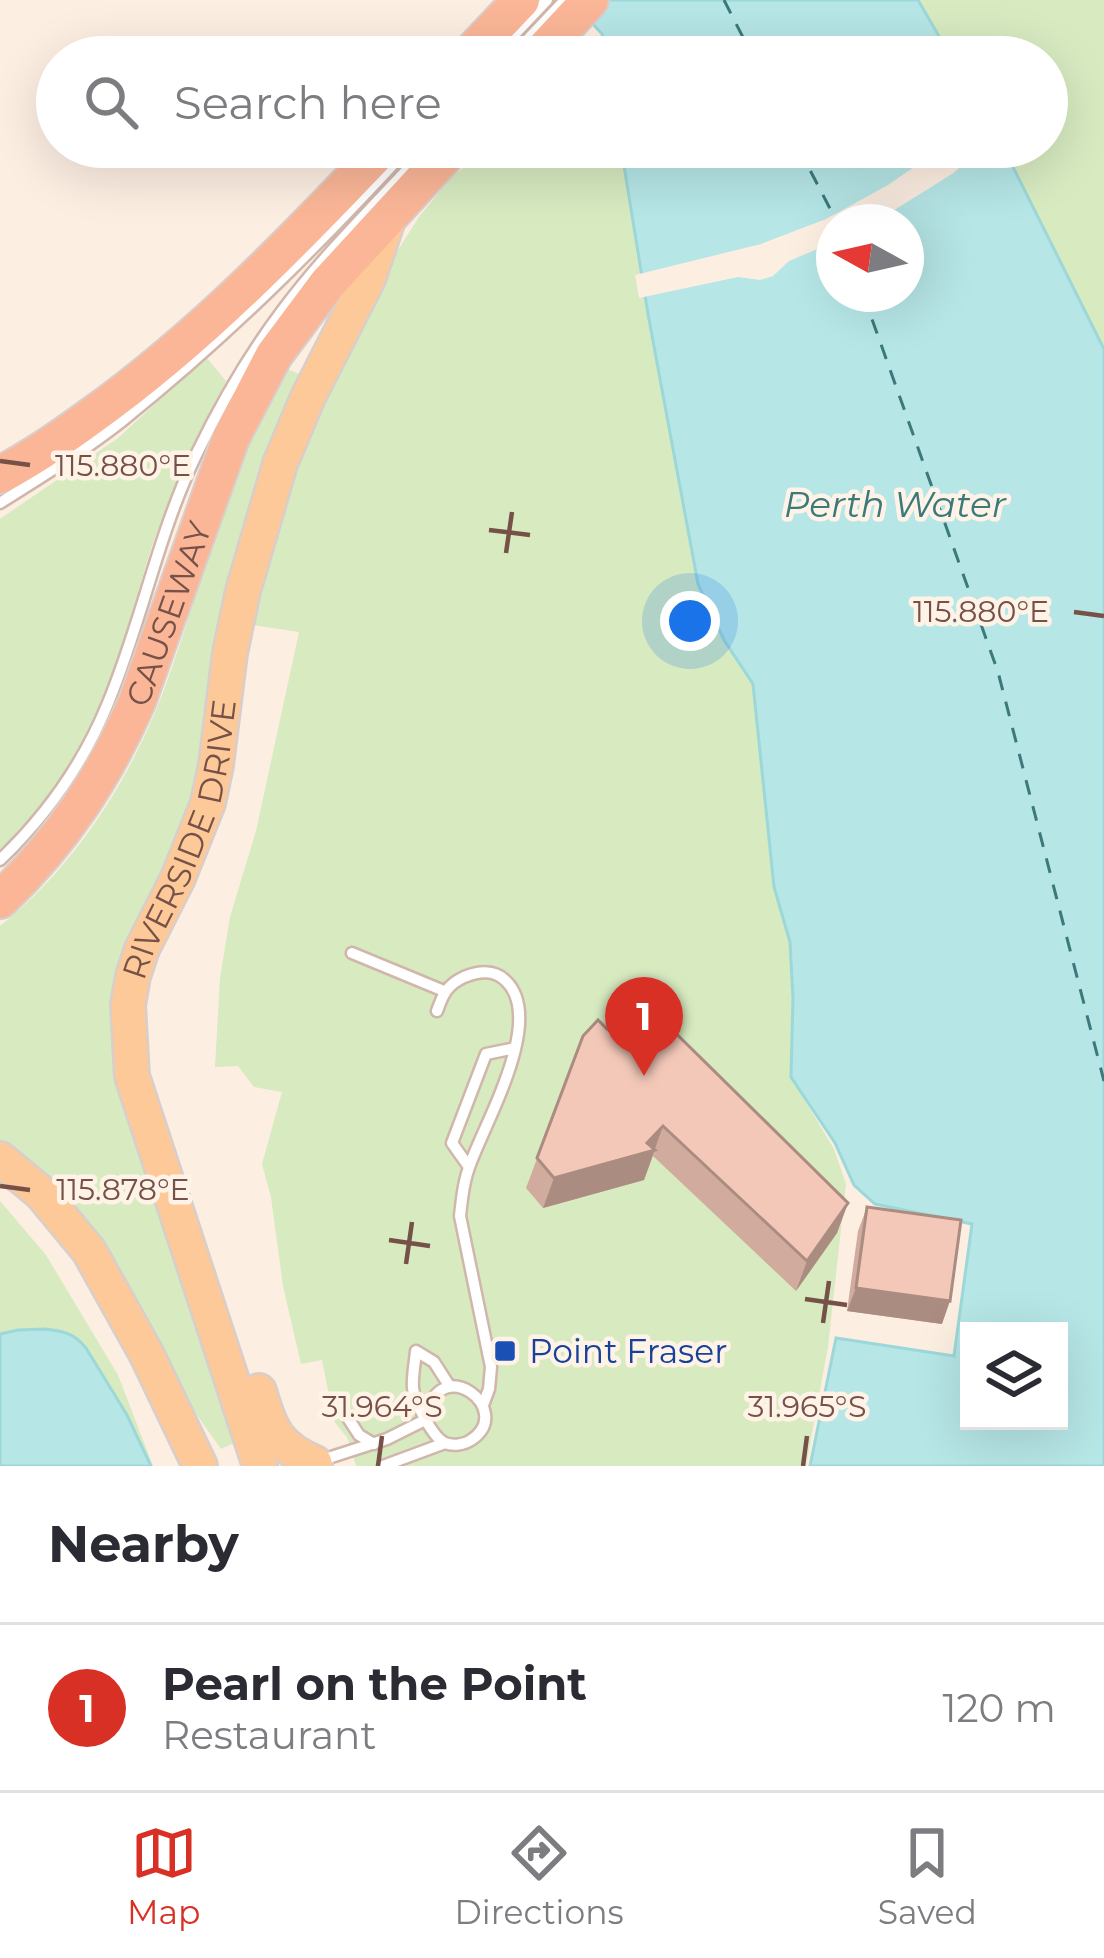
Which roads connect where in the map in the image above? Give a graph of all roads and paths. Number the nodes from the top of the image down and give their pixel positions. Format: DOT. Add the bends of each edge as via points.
graph roads {
  1 [pos="521,0"];
  2 [pos="547,0"];
  3 [pos="565,0"];
  4 [pos="590,0"];
  5 [pos="501,36"];
  6 [pos="508,36"];
  7 [pos="513,36"];
  8 [pos="557,36"];
  9 [pos="363,168"];
  10 [pos="390,168"];
  11 [pos="409,168"];
  12 [pos="434,168"];
  13 [pos="388,220"];
  14 [pos="0,476"];
  15 [pos="0,503"];
  16 [pos="0,860"];
  17 [pos="0,900"];
  18 [pos="352,953"];
  19 [pos="444,991"];
  20 [pos="437,1011"];
  21 [pos="514,1048"];
  22 [pos="0,1159"];
  23 [pos="469,1167"];
  24 [pos="184,1235"];
  25 [pos="450,1388"];
  26 [pos="483,1406"];
  27 [pos="348,1418"];
  28 [pos="427,1418"];
  29 [pos="446,1443"];
  30 [pos="374,1444"];
  31 [pos="310,1464"];
  32 [pos="200,1466"];
  33 [pos="260,1466"];
  34 [pos="383,1466"];
  1 -- 5 [label="highway"];
  2 -- 6 [label="lane"];
  3 -- 7 [label="lane"];
  4 -- 8 [label="highway"];
  9 -- 14 [label="highway" via="205,326"];
  10 -- 15 [label="lane" via="211,346 118,424"];
  11 -- 16 [label="lane" via="282,311 220,406 166,529 106,709 50,805"];
  12 -- 13 [label="highway, CAUSEWAY"];
  13 -- 17 [label="highway, CAUSEWAY" via="274,355 231,438 118,744 87,800"];
  13 -- 24 [label="main road, RIVERSIDE DRIVE" via="280,464 238,612 208,802 133,976 132,1076"];
  18 -- 19 [label="lane"];
  19 -- 20 [label="lane"];
  19 -- 21 [label="lane" via="477,971 499,974 517,991"];
  21 -- 23 [label="lane"];
  21 -- 23 [label="lane" via="486,1054 452,1143"];
  22 -- 32 [label="main road" via="41,1192 89,1252"];
  23 -- 26 [label="lane" via="460,1216 491,1367"];
  24 -- 31 [label="main road" via="213,1265 271,1429"];
  24 -- 33 [label="main road, RIVERSIDE DRIVE"];
  25 -- 26 [label="lane" via="473,1393"];
  25 -- 28 [label="lane" via="430,1401"];
  25 -- 28 [label="lane" via="416,1351 413,1393"];
  26 -- 29 [label="lane" via="473,1439"];
  27 -- 30 [label="lane"];
  28 -- 29 [label="lane"];
  28 -- 30 [label="lane"];
  29 -- 34 [label="lane"];
  30 -- 31 [label="lane"];
}
